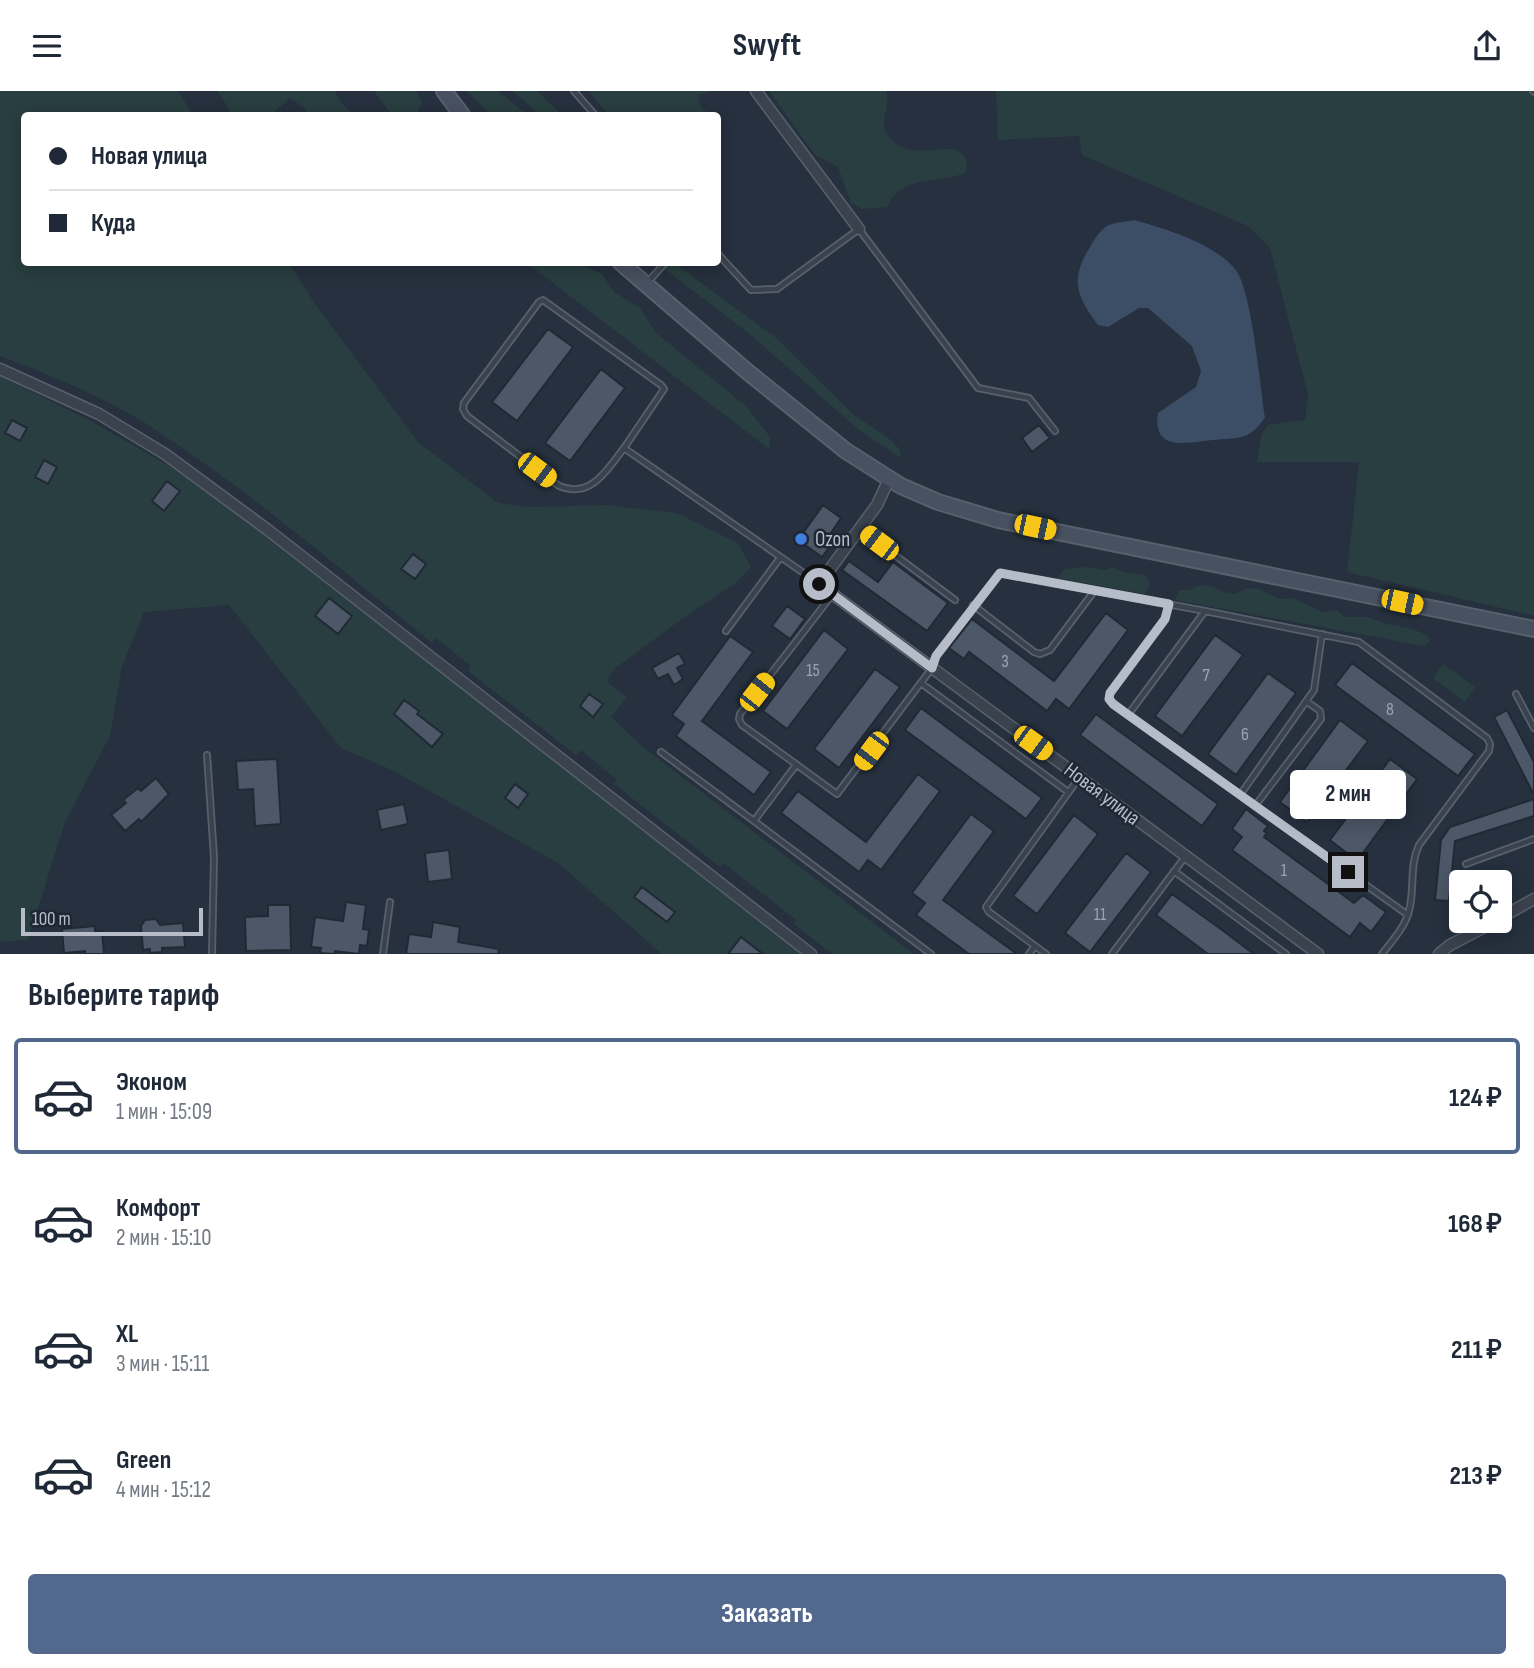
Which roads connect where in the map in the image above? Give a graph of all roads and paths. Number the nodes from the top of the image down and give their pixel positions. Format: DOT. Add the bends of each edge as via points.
graph roads {
  1 [pos="444,91"];
  2 [pos="574,91"];
  3 [pos="755,91"];
  4 [pos="461,112"];
  5 [pos="592,112"];
  6 [pos="859,229"];
  7 [pos="721,257"];
  8 [pos="625,266"];
  9 [pos="662,266"];
  10 [pos="646,284"];
  11 [pos="0,369"];
  12 [pos="1055,431"];
  13 [pos="624,448"];
  14 [pos="890,479"];
  15 [pos="859,529"];
  16 [pos="780,558"];
  17 [pos="819,584"];
  18 [pos="1095,590"];
  19 [pos="832,594"];
  20 [pos="956,600"];
  21 [pos="1169,604"];
  22 [pos="973,605"];
  23 [pos="1205,611"];
  24 [pos="1534,629"];
  25 [pos="726,631"];
  26 [pos="1322,634"];
  27 [pos="932,668"];
  28 [pos="921,683"];
  29 [pos="1517,694"];
  30 [pos="1306,701"];
  31 [pos="1128,715"];
  32 [pos="1534,728"];
  33 [pos="661,752"];
  34 [pos="207,755"];
  35 [pos="796,765"];
  36 [pos="1079,777"];
  37 [pos="1068,792"];
  38 [pos="1240,795"];
  39 [pos="1255,806"];
  40 [pos="754,821"];
  41 [pos="1534,839"];
  42 [pos="1186,856"];
  43 [pos="1466,864"];
  44 [pos="1174,871"];
  45 [pos="1534,899"];
  46 [pos="390,902"];
  47 [pos="1512,911"];
  48 [pos="1408,915"];
  49 [pos="1474,933"];
  50 [pos="1035,946"];
  51 [pos="212,954"];
  52 [pos="383,954"];
  53 [pos="811,954"];
  54 [pos="931,954"];
  55 [pos="1029,954"];
  56 [pos="1046,954"];
  57 [pos="1112,954"];
  58 [pos="1286,954"];
  59 [pos="1318,954"];
  60 [pos="1382,954"];
  61 [pos="1439,954"];
  1 -- 4 [label="main road"];
  2 -- 5 [label="lane"];
  3 -- 6 [label="street"];
  6 -- 7 [label="lane" via="777,289 751,290"];
  6 -- 12 [label="lane" via="978,388 1028,398"];
  8 -- 10 [label="main road"];
  9 -- 10 [label="lane"];
  10 -- 14 [label="main road" via="846,451"];
  11 -- 53 [label="street" via="99,414 165,454"];
  13 -- 13 [label="lane" via="664,389 543,300 539,302 472,392 463,409 467,416 568,489 579,490 598,481"];
  13 -- 16 [label="lane"];
  14 -- 15 [label="street"];
  14 -- 24 [label="main road" via="938,502 998,520"];
  15 -- 17 [label="street"];
  15 -- 20 [label="lane"];
  16 -- 17 [label="lane"];
  16 -- 25 [label="lane"];
  17 -- 19 [label="street, Новая улица"];
  18 -- 21 [label="lane"];
  18 -- 22 [label="lane" via="1000,573"];
  18 -- 22 [label="lane" via="1049,650 1040,654"];
  19 -- 27 [label="street, Новая улица"];
  19 -- 35 [label="lane" via="740,714 742,725"];
  21 -- 23 [label="lane"];
  21 -- 31 [label="lane" via="1165,619 1110,693 1113,704"];
  22 -- 27 [label="lane"];
  23 -- 26 [label="lane"];
  23 -- 31 [label="lane"];
  26 -- 30 [label="lane" via="1314,690"];
  26 -- 48 [label="lane" via="1359,642 1490,744 1415,853"];
  27 -- 28 [label="lane"];
  27 -- 36 [label="street, Новая улица"];
  28 -- 35 [label="lane" via="841,791 833,792"];
  28 -- 37 [label="lane"];
  29 -- 32 [label="lane"];
  30 -- 38 [label="lane"];
  30 -- 39 [label="lane" via="1320,711 1321,719"];
  31 -- 38 [label="lane"];
  33 -- 40 [label="lane"];
  34 -- 51 [label="lane" via="214,857"];
  35 -- 40 [label="lane"];
  36 -- 37 [label="lane"];
  36 -- 42 [label="street, Новая улица"];
  37 -- 50 [label="lane" via="987,902 989,912"];
  38 -- 39 [label="lane"];
  39 -- 48 [label="lane"];
  40 -- 54 [label="lane"];
  41 -- 43 [label="lane"];
  42 -- 44 [label="lane"];
  42 -- 59 [label="street, Новая улица"];
  44 -- 57 [label="lane"];
  44 -- 58 [label="lane"];
  45 -- 47 [label="street"];
  46 -- 52 [label="lane"];
  48 -- 60 [label="lane"];
  49 -- 61 [label="street"];
  50 -- 55 [label="lane"];
  50 -- 56 [label="lane"];
}
